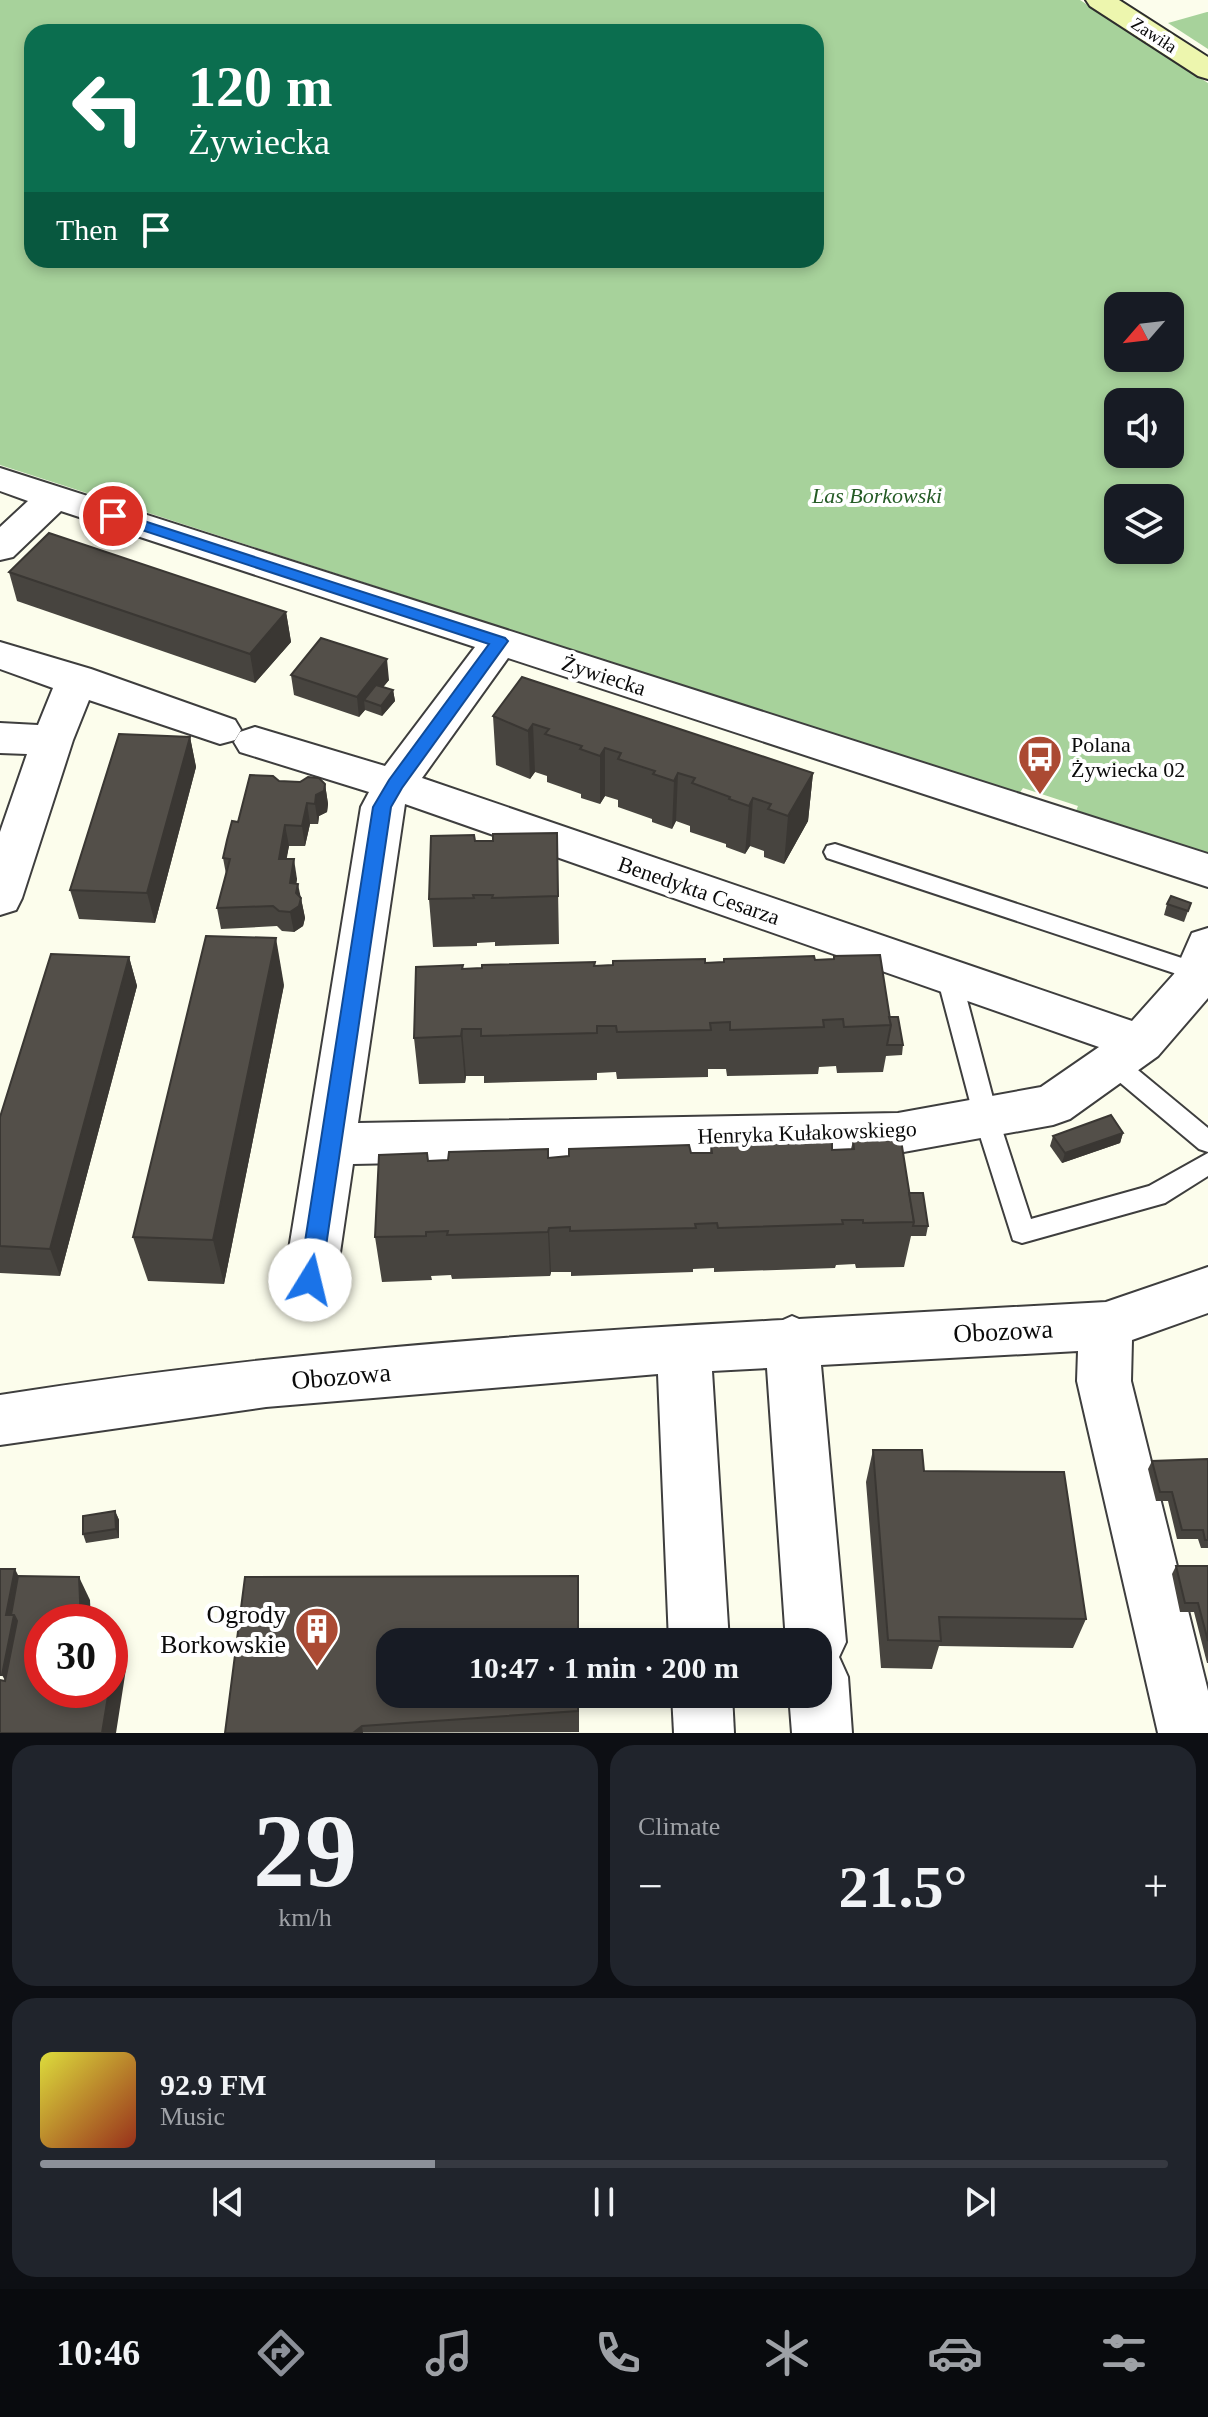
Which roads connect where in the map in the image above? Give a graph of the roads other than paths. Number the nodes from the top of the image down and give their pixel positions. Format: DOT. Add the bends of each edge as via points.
graph roads {
  1 [pos="1100,0"];
  2 [pos="1208,70"];
  3 [pos="0,479"];
  4 [pos="54,497"];
  5 [pos="0,548"];
  6 [pos="500,641"];
  7 [pos="0,655"];
  8 [pos="77,679"];
  9 [pos="0,738"];
  10 [pos="52,740"];
  11 [pos="395,784"];
  12 [pos="13,816"];
  13 [pos="835,852"];
  14 [pos="1208,871"];
  15 [pos="0,898"];
  16 [pos="1203,958"];
  17 [pos="949,977"];
  18 [pos="1127,1053"];
  19 [pos="986,1117"];
  20 [pos="1208,1142"];
  21 [pos="331,1144"];
  22 [pos="1208,1163"];
  23 [pos="310,1280"];
  24 [pos="1208,1290"];
  25 [pos="1106,1326"];
  26 [pos="792,1340"];
  27 [pos="684,1348"];
  28 [pos="0,1420"];
  29 [pos="698,1628"];
  30 [pos="815,1628"];
  31 [pos="703,1708"];
  32 [pos="820,1708"];
  33 [pos="704,1733"];
  34 [pos="822,1733"];
  35 [pos="1188,1733"];
  1 -- 2 [label="street, Zawiła"];
  3 -- 4 [label="street, Żywiecka"];
  4 -- 5 [label="street"];
  4 -- 6 [label="street, Żywiecka"];
  6 -- 11 [label="street"];
  6 -- 14 [label="street, Żywiecka"];
  7 -- 8 [label="street, Benedykta Cesarza"];
  8 -- 10 [label="street"];
  8 -- 11 [label="street, Benedykta Cesarza"];
  9 -- 10 [label="street"];
  10 -- 12 [label="street"];
  11 -- 17 [label="street, Benedykta Cesarza"];
  11 -- 21 [label="street" via="382,807"];
  12 -- 15 [label="street"];
  13 -- 16 [label="lane"];
  16 -- 18 [label="street, Henryka Kułakowskiego" via="1194,983"];
  17 -- 18 [label="street, Benedykta Cesarza"];
  17 -- 19 [label="lane"];
  18 -- 19 [label="street, Henryka Kułakowskiego" via="1053,1105"];
  18 -- 20 [label="lane"];
  19 -- 21 [label="street, Henryka Kułakowskiego" via="898,1133"];
  19 -- 22 [label="lane" via="1022,1232 1156,1195"];
  21 -- 23 [label="street"];
  24 -- 25 [label="street, Obozowa"];
  25 -- 26 [label="street, Obozowa"];
  25 -- 35 [label="street" via="1104,1381"];
  26 -- 27 [label="street, Obozowa"];
  26 -- 30 [label="street"];
  27 -- 28 [label="street, Obozowa" via="266,1382"];
  27 -- 29 [label="street"];
  31 -- 33 [label="street"];
  32 -- 34 [label="street"];
}
